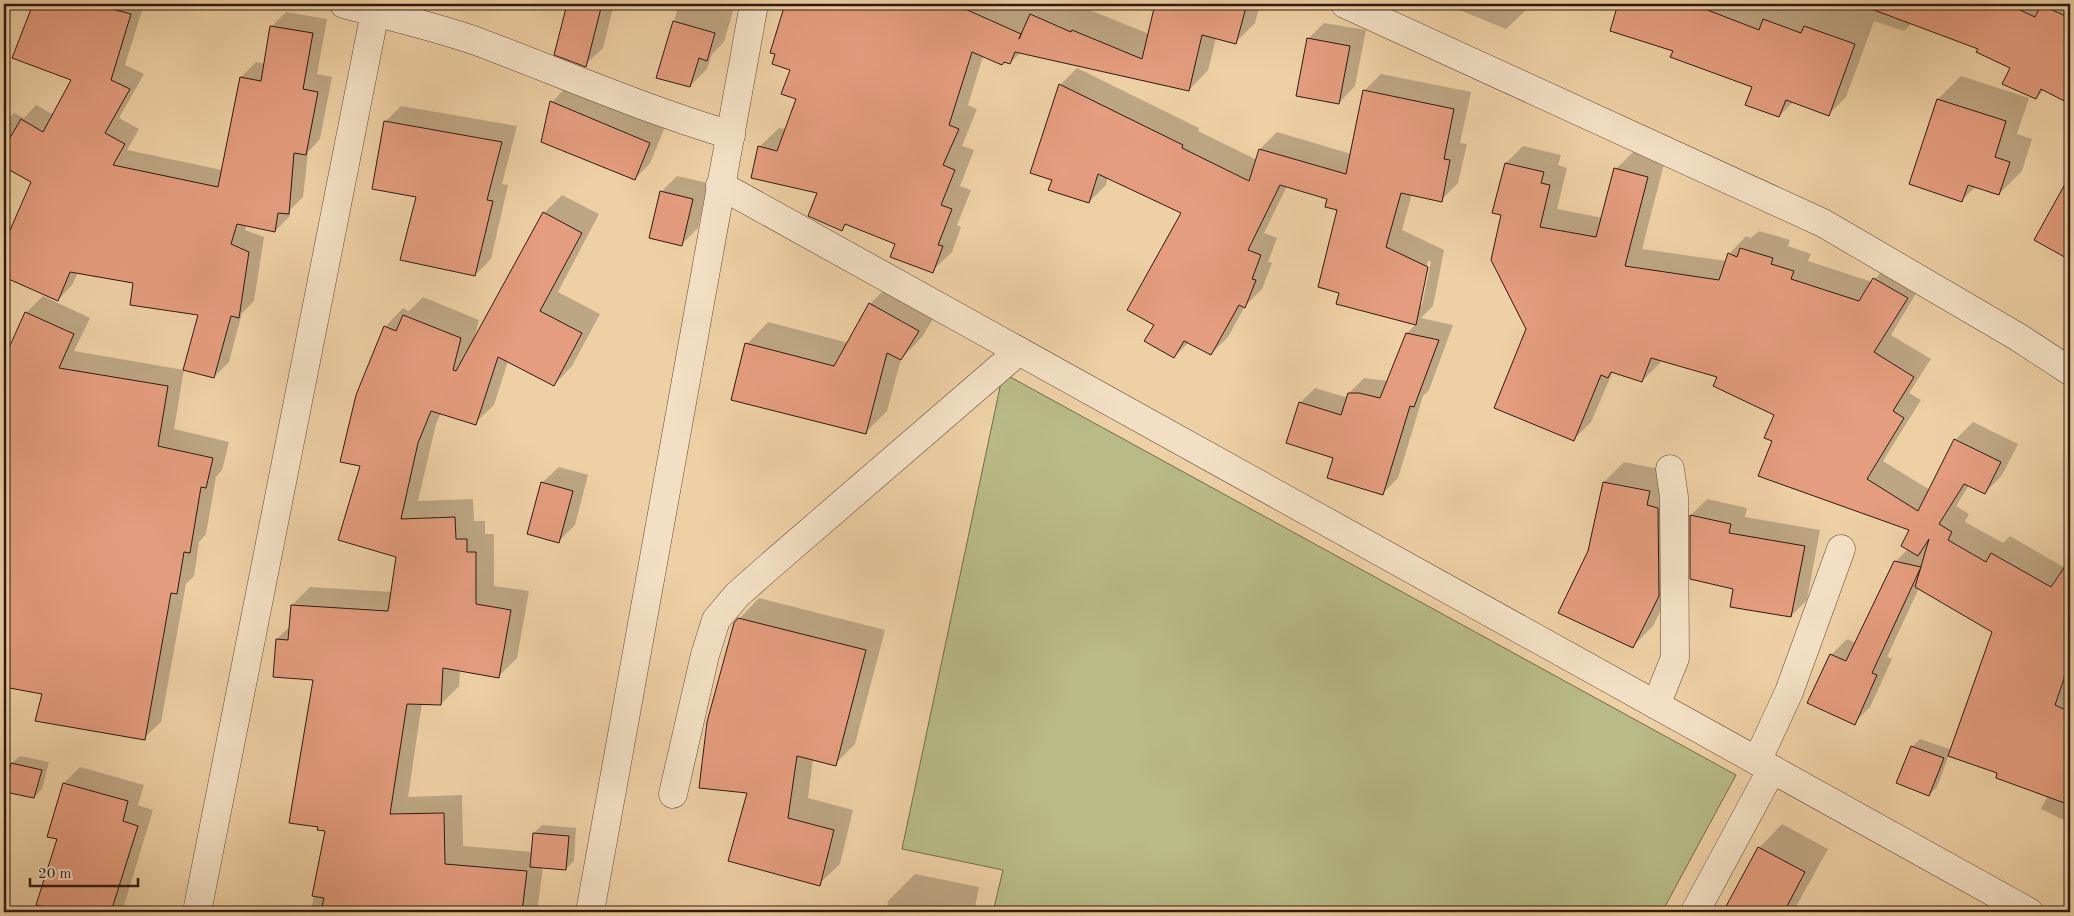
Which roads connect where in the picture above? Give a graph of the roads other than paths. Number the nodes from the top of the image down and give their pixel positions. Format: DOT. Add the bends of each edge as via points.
graph roads {
  1 [pos="344,4"];
  2 [pos="754,4"];
  3 [pos="1346,4"];
  4 [pos="375,12"];
  5 [pos="731,135"];
  6 [pos="720,185"];
  7 [pos="1019,351"];
  8 [pos="2070,371"];
  9 [pos="1670,469"];
  10 [pos="1841,549"];
  11 [pos="1656,705"];
  12 [pos="1765,765"];
  13 [pos="673,794"];
  14 [pos="197,912"];
  15 [pos="590,912"];
  16 [pos="1695,912"];
  17 [pos="2029,912"];
  1 -- 4 [label="street"];
  2 -- 5 [label="street"];
  3 -- 8 [label="street" via="1823,223"];
  4 -- 5 [label="street" via="475,41 682,120"];
  4 -- 14 [label="street"];
  5 -- 6 [label="street"];
  6 -- 7 [label="street"];
  6 -- 15 [label="street"];
  7 -- 11 [label="street"];
  7 -- 13 [label="street" via="737,595 716,620"];
  9 -- 11 [label="street" via="1674,497 1675,658"];
  10 -- 12 [label="street"];
  11 -- 12 [label="street"];
  12 -- 16 [label="street"];
  12 -- 17 [label="street"];
}
